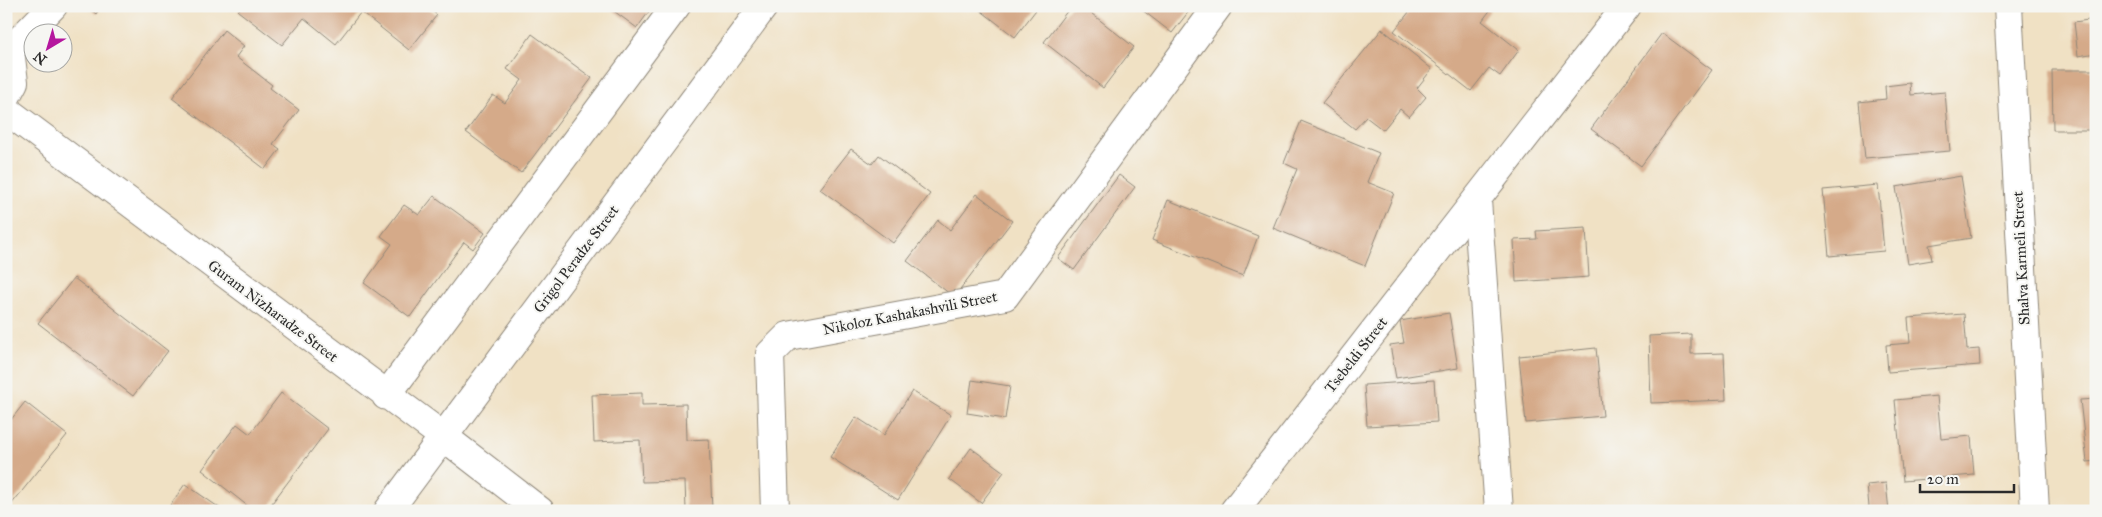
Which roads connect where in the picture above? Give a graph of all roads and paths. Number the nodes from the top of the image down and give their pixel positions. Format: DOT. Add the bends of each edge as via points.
graph roads {
  1 [pos="53,6"];
  2 [pos="676,6"];
  3 [pos="764,6"];
  4 [pos="1218,6"];
  5 [pos="1627,6"];
  6 [pos="2008,6"];
  7 [pos="6,97"];
  8 [pos="6,110"];
  9 [pos="1476,200"];
  10 [pos="386,396"];
  11 [pos="444,437"];
  12 [pos="388,511"];
  13 [pos="540,511"];
  14 [pos="775,511"];
  15 [pos="1234,511"];
  16 [pos="1499,511"];
  17 [pos="2035,511"];
  1 -- 7 [label="street" via="10,50 14,82"];
  2 -- 10 [label="street"];
  3 -- 11 [label="street, Grigol Peradze Street"];
  4 -- 14 [label="street, Nikoloz Kashakashvili Street" via="1005,296 788,336 770,354"];
  5 -- 9 [label="street, Tsebeldi Street"];
  6 -- 17 [label="street, Shalva Karmeli Street"];
  8 -- 10 [label="street, Guram Nizharadze Street"];
  9 -- 15 [label="street, Tsebeldi Street"];
  9 -- 16 [label="street"];
  10 -- 11 [label="street, Guram Nizharadze Street"];
  11 -- 12 [label="street, Grigol Peradze Street"];
  11 -- 13 [label="street, Guram Nizharadze Street"];
}
